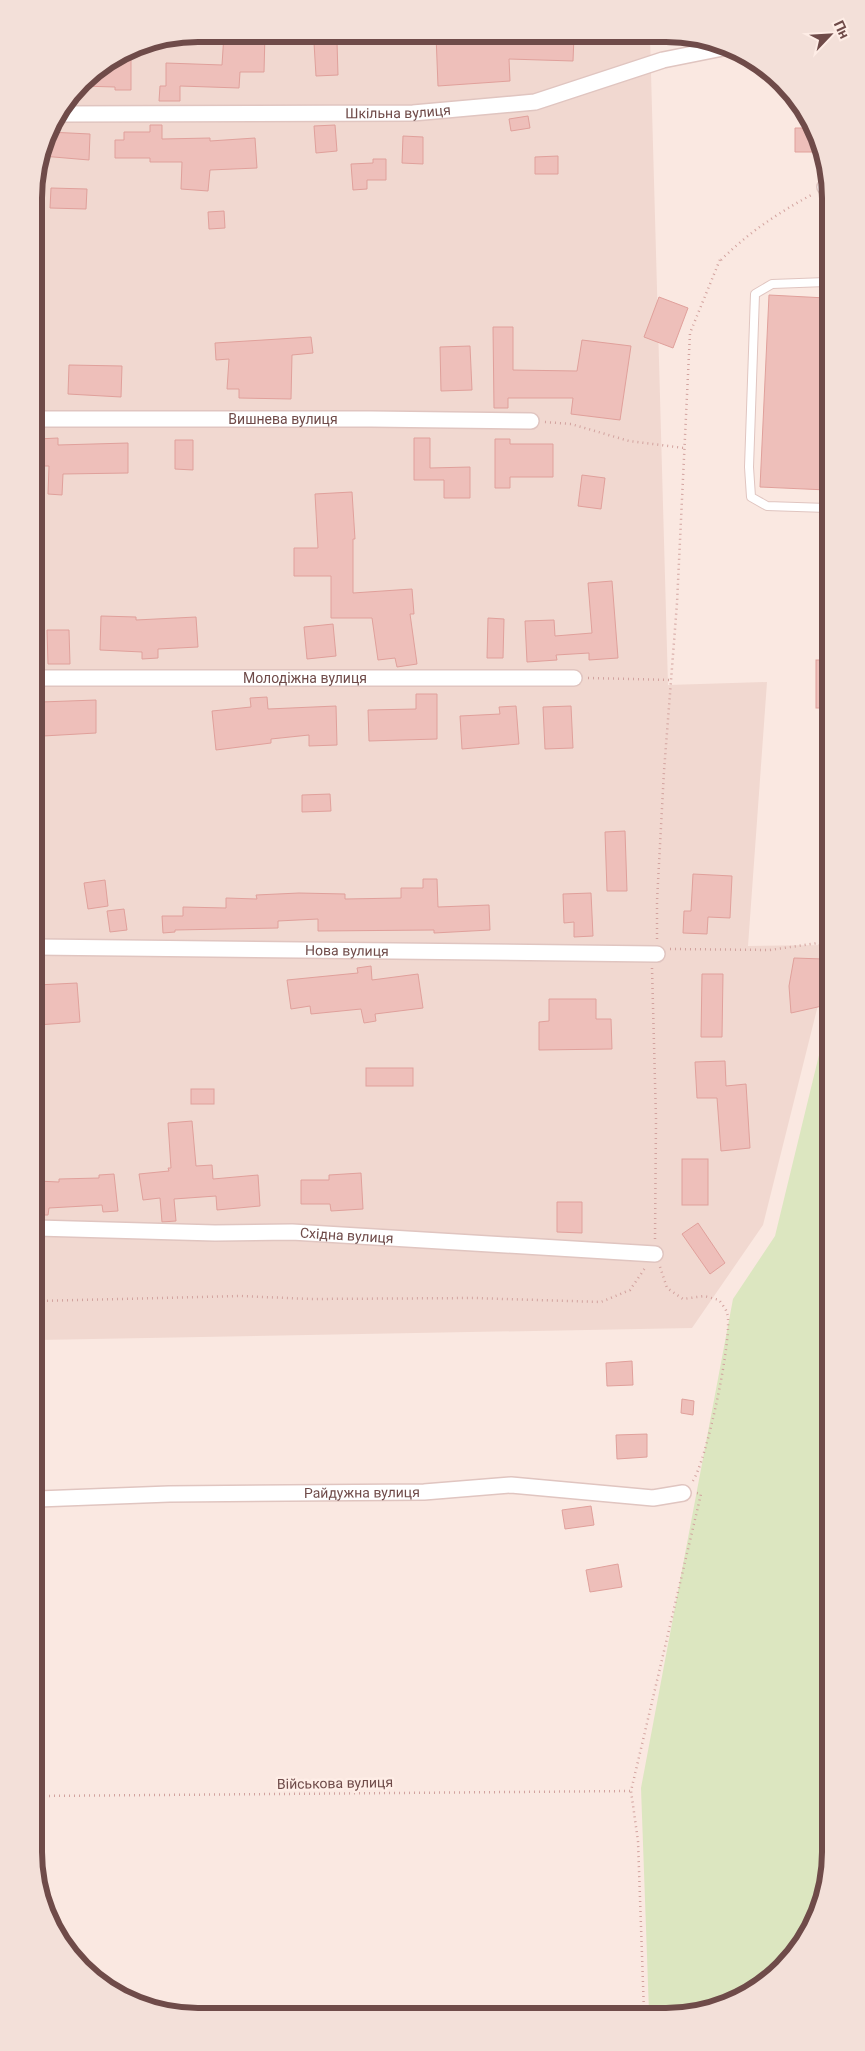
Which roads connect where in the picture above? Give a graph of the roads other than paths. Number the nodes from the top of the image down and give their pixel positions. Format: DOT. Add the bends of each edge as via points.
graph roads {
  1 [pos="713,50"];
  2 [pos="68,114"];
  3 [pos="822,282"];
  4 [pos="43,420"];
  5 [pos="531,421"];
  6 [pos="822,508"];
  7 [pos="43,678"];
  8 [pos="574,678"];
  9 [pos="43,947"];
  10 [pos="657,954"];
  11 [pos="42,1228"];
  12 [pos="655,1254"];
  13 [pos="683,1493"];
  14 [pos="42,1499"];
  1 -- 2 [label="street, Шкільна вулиця" via="663,60 535,102 413,113"];
  3 -- 6 [label="lane" via="772,284 755,294 749,467 751,497 767,506"];
  4 -- 5 [label="street, Вишнева вулиця"];
  7 -- 8 [label="street, Молодіжна вулиця"];
  9 -- 10 [label="street, Нова вулиця"];
  11 -- 12 [label="street, Східна вулиця" via="292,1232"];
  13 -- 14 [label="street, Райдужна вулиця" via="653,1498 511,1485 424,1492 169,1494"];
}
